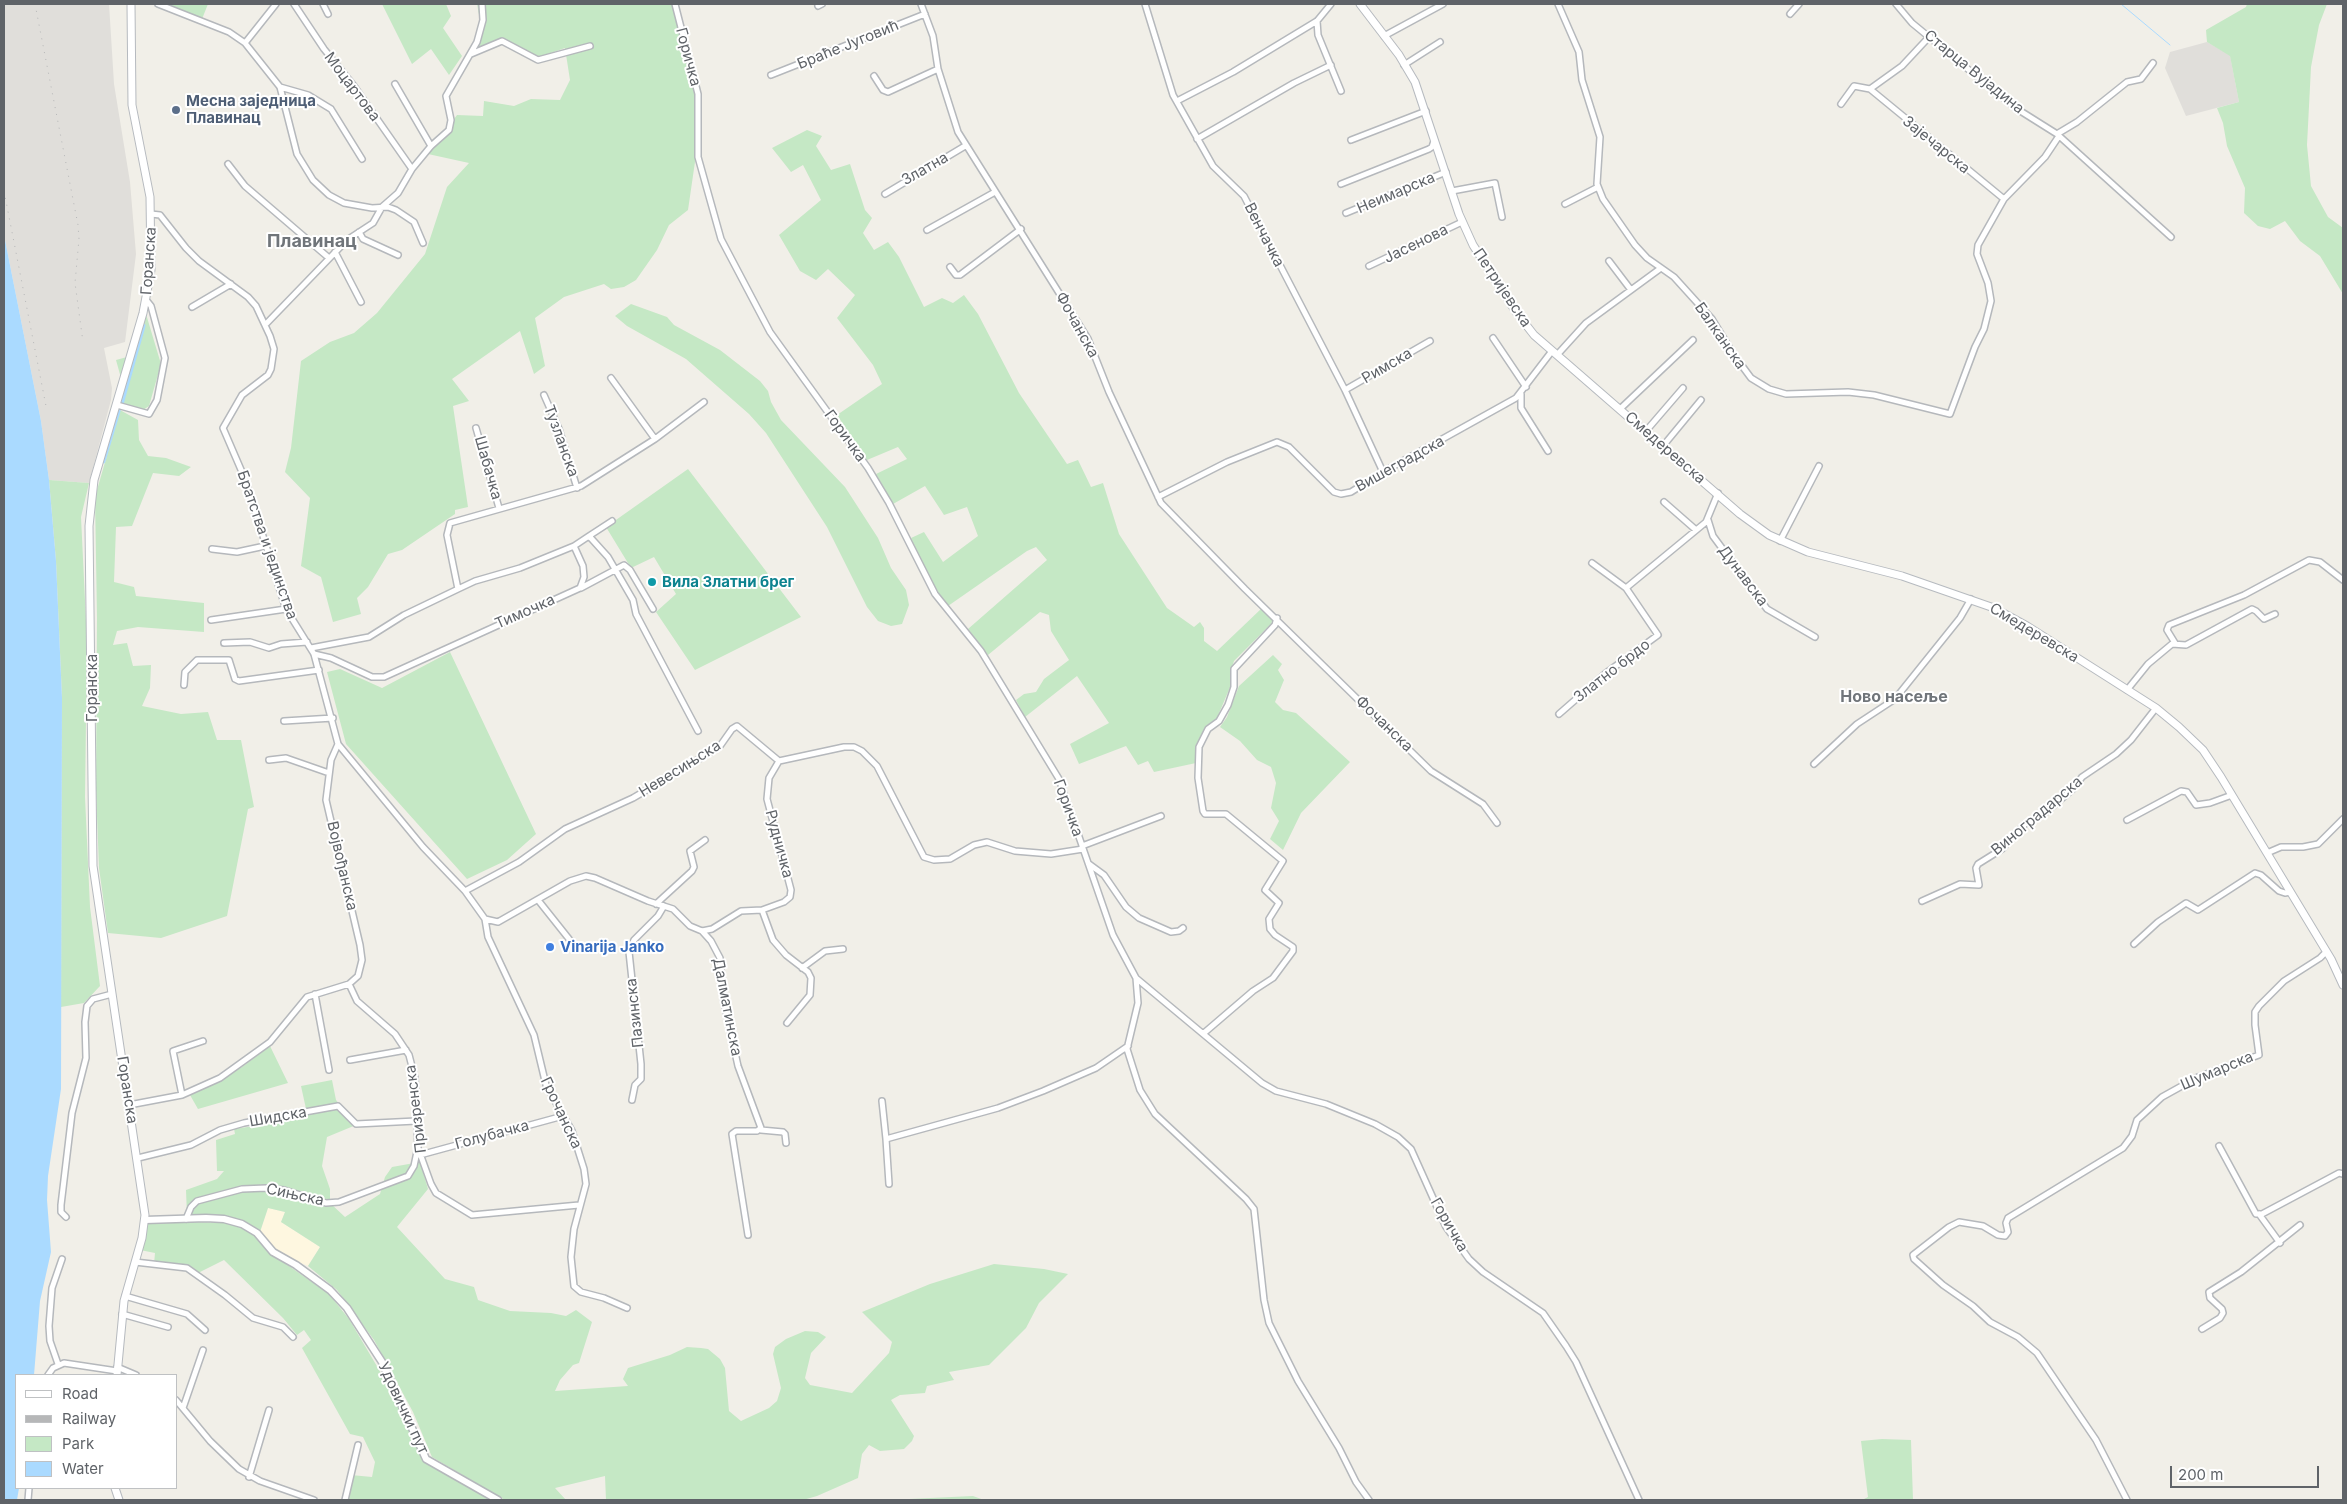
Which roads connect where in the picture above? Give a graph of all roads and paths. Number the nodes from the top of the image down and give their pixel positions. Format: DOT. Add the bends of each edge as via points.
graph roads {
  1 [pos="131,4"];
  2 [pos="158,4"];
  3 [pos="276,4"];
  4 [pos="294,4"];
  5 [pos="323,4"];
  6 [pos="482,4"];
  7 [pos="675,4"];
  8 [pos="921,4"];
  9 [pos="1145,4"];
  10 [pos="1331,4"];
  11 [pos="1443,4"];
  12 [pos="1558,4"];
  13 [pos="1799,4"];
  14 [pos="1896,4"];
  15 [pos="1363,5"];
  16 [pos="328,14"];
  17 [pos="925,14"];
  18 [pos="1790,14"];
  19 [pos="1317,21"];
  20 [pos="1384,36"];
  21 [pos="1930,36"];
  22 [pos="1440,42"];
  23 [pos="245,44"];
  24 [pos="590,46"];
  25 [pos="471,54"];
  26 [pos="2153,63"];
  27 [pos="1404,64"];
  28 [pos="1331,65"];
  29 [pos="938,69"];
  30 [pos="771,76"];
  31 [pos="874,76"];
  32 [pos="395,84"];
  33 [pos="280,88"];
  34 [pos="1870,89"];
  35 [pos="1341,91"];
  36 [pos="1176,101"];
  37 [pos="1841,104"];
  38 [pos="1426,111"];
  39 [pos="2058,135"];
  40 [pos="1435,138"];
  41 [pos="1197,139"];
  42 [pos="1351,140"];
  43 [pos="431,146"];
  44 [pos="966,146"];
  45 [pos="362,159"];
  46 [pos="228,164"];
  47 [pos="412,169"];
  48 [pos="1446,172"];
  49 [pos="1341,184"];
  50 [pos="1598,187"];
  51 [pos="1452,191"];
  52 [pos="995,192"];
  53 [pos="885,194"];
  54 [pos="2004,199"];
  55 [pos="1565,204"];
  56 [pos="382,207"];
  57 [pos="1346,213"];
  58 [pos="151,214"];
  59 [pos="1502,217"];
  60 [pos="1462,222"];
  61 [pos="1021,229"];
  62 [pos="927,230"];
  63 [pos="359,232"];
  64 [pos="2171,237"];
  65 [pos="423,243"];
  66 [pos="335,252"];
  67 [pos="398,255"];
  68 [pos="329,258"];
  69 [pos="1609,261"];
  70 [pos="1369,266"];
  71 [pos="950,267"];
  72 [pos="1661,268"];
  73 [pos="231,284"];
  74 [pos="1631,290"];
  75 [pos="146,301"];
  76 [pos="361,302"];
  77 [pos="192,307"];
  78 [pos="265,325"];
  79 [pos="1493,338"];
  80 [pos="1693,340"];
  81 [pos="1430,341"];
  82 [pos="1554,353"];
  83 [pos="611,378"];
  84 [pos="1526,387"];
  85 [pos="1683,388"];
  86 [pos="1345,390"];
  87 [pos="1521,394"];
  88 [pos="544,395"];
  89 [pos="1701,400"];
  90 [pos="704,402"];
  91 [pos="116,404"];
  92 [pos="1620,409"];
  93 [pos="476,428"];
  94 [pos="1646,431"];
  95 [pos="655,439"];
  96 [pos="1663,446"];
  97 [pos="1548,451"];
  98 [pos="1819,466"];
  99 [pos="1383,472"];
  100 [pos="577,488"];
  101 [pos="1718,494"];
  102 [pos="1158,497"];
  103 [pos="1664,502"];
  104 [pos="499,508"];
  105 [pos="1708,520"];
  106 [pos="612,521"];
  107 [pos="1696,530"];
  108 [pos="589,536"];
  109 [pos="1780,541"];
  110 [pos="265,546"];
  111 [pos="574,546"];
  112 [pos="212,549"];
  113 [pos="1592,563"];
  114 [pos="615,569"];
  115 [pos="2343,580"];
  116 [pos="580,588"];
  117 [pos="1626,588"];
  118 [pos="458,589"];
  119 [pos="1971,599"];
  120 [pos="286,609"];
  121 [pos="653,609"];
  122 [pos="2275,614"];
  123 [pos="1277,618"];
  124 [pos="211,620"];
  125 [pos="1815,637"];
  126 [pos="306,642"];
  127 [pos="224,643"];
  128 [pos="2175,643"];
  129 [pos="312,651"];
  130 [pos="318,670"];
  131 [pos="184,685"];
  132 [pos="2127,690"];
  133 [pos="2156,708"];
  134 [pos="1559,714"];
  135 [pos="332,718"];
  136 [pos="284,721"];
  137 [pos="698,731"];
  138 [pos="338,744"];
  139 [pos="270,760"];
  140 [pos="779,761"];
  141 [pos="1814,764"];
  142 [pos="329,773"];
  143 [pos="2232,795"];
  144 [pos="1161,816"];
  145 [pos="2343,819"];
  146 [pos="2127,820"];
  147 [pos="1497,823"];
  148 [pos="705,840"];
  149 [pos="1082,848"];
  150 [pos="2267,853"];
  151 [pos="1089,864"];
  152 [pos="464,891"];
  153 [pos="2290,892"];
  154 [pos="538,900"];
  155 [pos="1922,901"];
  156 [pos="656,904"];
  157 [pos="664,906"];
  158 [pos="762,910"];
  159 [pos="485,919"];
  160 [pos="1184,928"];
  161 [pos="702,931"];
  162 [pos="572,944"];
  163 [pos="2134,944"];
  164 [pos="843,949"];
  165 [pos="2326,952"];
  166 [pos="802,968"];
  167 [pos="1136,978"];
  168 [pos="349,984"];
  169 [pos="2343,985"];
  170 [pos="112,994"];
  171 [pos="315,994"];
  172 [pos="787,1024"];
  173 [pos="1204,1033"];
  174 [pos="203,1041"];
  175 [pos="1128,1046"];
  176 [pos="406,1050"];
  177 [pos="350,1060"];
  178 [pos="329,1070"];
  179 [pos="182,1094"];
  180 [pos="632,1100"];
  181 [pos="882,1101"];
  182 [pos="129,1105"];
  183 [pos="563,1116"];
  184 [pos="416,1121"];
  185 [pos="761,1130"];
  186 [pos="886,1139"];
  187 [pos="786,1143"];
  188 [pos="418,1144"];
  189 [pos="2218,1146"];
  190 [pos="420,1155"];
  191 [pos="138,1158"];
  192 [pos="2343,1174"];
  193 [pos="889,1184"];
  194 [pos="579,1205"];
  195 [pos="2259,1214"];
  196 [pos="66,1217"];
  197 [pos="186,1219"];
  198 [pos="145,1220"];
  199 [pos="2300,1225"];
  200 [pos="748,1235"];
  201 [pos="2280,1243"];
  202 [pos="62,1259"];
  203 [pos="135,1262"];
  204 [pos="125,1296"];
  205 [pos="627,1308"];
  206 [pos="122,1314"];
  207 [pos="168,1327"];
  208 [pos="2202,1329"];
  209 [pos="205,1330"];
  210 [pos="292,1337"];
  211 [pos="203,1350"];
  212 [pos="58,1364"];
  213 [pos="117,1371"];
  214 [pos="49,1374"];
  215 [pos="131,1374"];
  216 [pos="178,1402"];
  217 [pos="184,1408"];
  218 [pos="269,1410"];
  219 [pos="358,1446"];
  220 [pos="249,1477"];
  221 [pos="314,1500"];
  222 [pos="345,1500"];
  223 [pos="498,1500"];
  224 [pos="1369,1500"];
  225 [pos="1639,1500"];
  226 [pos="2127,1500"];
  1 -- 58 [label="main road, Горанска" via="133,110 150,192"];
  2 -- 23 [label="street" via="229,32"];
  3 -- 23 [label="street"];
  4 -- 47 [label="street, Моцартова"];
  5 -- 16 [label="street"];
  6 -- 25 [label="street" via="480,36"];
  7 -- 149 [label="street, Горичка" via="698,94 698,156 721,239 770,332 863,461 889,503 935,594 981,651 1059,779"];
  8 -- 17 [label="street, Фочанска"];
  9 -- 36 [label="street, Венчачка"];
  10 -- 19 [label="street"];
  11 -- 20 [label="street"];
  12 -- 50 [label="street, Балканска" via="1579,52 1582,80 1600,137"];
  13 -- 18 [label="street"];
  14 -- 21 [label="street, Старца Вујадина" via="1906,18"];
  15 -- 20 [label="main road, Петријевска"];
  17 -- 29 [label="street, Фочанска" via="933,36"];
  17 -- 30 [label="street, Браће Југовић"];
  19 -- 28 [label="street" via="1318,35"];
  19 -- 36 [label="street" via="1233,72"];
  20 -- 27 [label="main road, Петријевска"];
  21 -- 34 [label="street" via="1902,66"];
  21 -- 39 [label="street, Старца Вујадина" via="2014,107"];
  22 -- 27 [label="street"];
  23 -- 33 [label="street"];
  24 -- 25 [label="street" via="540,60 502,41"];
  25 -- 43 [label="street" via="446,96 450,127"];
  26 -- 39 [label="street" via="2141,79 2127,82"];
  27 -- 38 [label="main road, Петријевска"];
  28 -- 35 [label="street"];
  28 -- 41 [label="street"];
  29 -- 31 [label="street" via="888,92"];
  29 -- 44 [label="street, Фочанска" via="952,116"];
  32 -- 43 [label="street"];
  33 -- 45 [label="street" via="308,96 331,109"];
  33 -- 56 [label="street" via="297,154 313,180 336,200 365,207"];
  34 -- 37 [label="street" via="1854,86"];
  34 -- 54 [label="street, Зајечарска"];
  36 -- 41 [label="street, Венчачка"];
  38 -- 40 [label="main road, Петријевска"];
  38 -- 42 [label="street"];
  39 -- 54 [label="street" via="2045,157"];
  39 -- 64 [label="street, Старца Вујадина"];
  40 -- 48 [label="main road, Петријевска"];
  40 -- 49 [label="street" via="1429,149"];
  41 -- 86 [label="street, Венчачка" via="1213,166 1244,196"];
  43 -- 47 [label="street"];
  44 -- 52 [label="street, Фочанска"];
  44 -- 53 [label="street, Златна"];
  46 -- 68 [label="street" via="245,186"];
  47 -- 56 [label="street" via="401,189"];
  48 -- 51 [label="main road, Петријевска"];
  48 -- 57 [label="street, Неимарска"];
  50 -- 55 [label="street"];
  50 -- 72 [label="street, Балканска" via="1634,245"];
  51 -- 59 [label="street" via="1495,183"];
  51 -- 60 [label="main road, Петријевска"];
  52 -- 61 [label="street, Фочанска"];
  52 -- 62 [label="street"];
  54 -- 72 [label="street, Балканска" via="1976,250 1990,292 1989,311 1950,414 1874,395 1786,394 1769,389 1756,382 1734,355 1712,319 1674,277"];
  56 -- 63 [label="street" via="376,220"];
  56 -- 65 [label="street" via="390,207 412,220"];
  58 -- 73 [label="street, Братства и јединства" via="160,215 192,254"];
  58 -- 75 [label="main road, Горанска" via="151,270"];
  60 -- 70 [label="street, Јасенова"];
  60 -- 82 [label="main road, Петријевска" via="1520,318"];
  61 -- 71 [label="street" via="960,275"];
  61 -- 102 [label="street, Фочанска" via="1088,339"];
  63 -- 66 [label="street"];
  63 -- 67 [label="street" via="363,239"];
  66 -- 68 [label="street"];
  66 -- 76 [label="street"];
  68 -- 78 [label="street"];
  69 -- 74 [label="street"];
  72 -- 74 [label="street, Вишеградска"];
  73 -- 77 [label="street"];
  73 -- 78 [label="street, Братства и јединства" via="253,302"];
  74 -- 82 [label="street, Вишеградска" via="1582,326"];
  75 -- 91 [label="main road, Горанска"];
  75 -- 91 [label="street" via="151,306 165,358 157,400 149,414"];
  78 -- 110 [label="street, Братства и јединства" via="274,349 271,369 242,395 224,428 245,479"];
  79 -- 84 [label="street"];
  80 -- 92 [label="street"];
  81 -- 86 [label="street, Римска"];
  82 -- 84 [label="street, Вишеградска"];
  82 -- 92 [label="main road, Петријевска"];
  83 -- 95 [label="street"];
  84 -- 87 [label="street, Вишеградска"];
  85 -- 94 [label="street"];
  86 -- 99 [label="street, Венчачка"];
  87 -- 97 [label="street" via="1521,408"];
  87 -- 99 [label="street, Вишеградска"];
  88 -- 100 [label="street, Тузланска" via="559,429"];
  89 -- 96 [label="street"];
  90 -- 95 [label="street"];
  91 -- 170 [label="main road, Горанска" via="92,488 89,526 92,855"];
  92 -- 94 [label="main road, Смедеревска"];
  93 -- 104 [label="street, Шабачка"];
  94 -- 96 [label="main road, Смедеревска"];
  95 -- 100 [label="street"];
  96 -- 101 [label="main road, Смедеревска"];
  98 -- 109 [label="street"];
  99 -- 102 [label="street, Вишеградска" via="1357,489 1338,494 1331,491 1289,447 1276,442"];
  100 -- 104 [label="street"];
  101 -- 105 [label="street"];
  101 -- 109 [label="main road, Смедеревска" via="1751,523"];
  102 -- 123 [label="street, Фочанска" via="1176,519"];
  103 -- 107 [label="street"];
  104 -- 118 [label="street" via="453,522 448,527"];
  105 -- 107 [label="street"];
  105 -- 125 [label="street, Дунавска" via="1714,536 1767,609"];
  106 -- 108 [label="street"];
  107 -- 117 [label="street"];
  108 -- 111 [label="street"];
  108 -- 114 [label="street"];
  109 -- 119 [label="main road, Смедеревска"];
  110 -- 112 [label="street" via="237,552"];
  110 -- 120 [label="street, Братства и јединства"];
  111 -- 116 [label="street" via="583,566"];
  111 -- 118 [label="street"];
  113 -- 117 [label="street, Златно брдо"];
  114 -- 116 [label="street, Тимочка"];
  114 -- 121 [label="street" via="626,566"];
  114 -- 137 [label="street"];
  115 -- 128 [label="street" via="2320,562 2308,560 2244,595 2169,625 2167,630"];
  116 -- 129 [label="street, Тимочка" via="384,677 372,677"];
  117 -- 134 [label="street, Златно брдо" via="1658,635 1606,673"];
  118 -- 129 [label="street" via="404,615 369,637"];
  119 -- 132 [label="main road, Смедеревска" via="2017,620"];
  119 -- 141 [label="street" via="1960,618 1895,699 1857,724"];
  120 -- 124 [label="street"];
  120 -- 126 [label="street, Братства и јединства"];
  122 -- 128 [label="street" via="2264,619 2252,609 2188,644"];
  123 -- 147 [label="street, Фочанска" via="1431,771 1483,804"];
  123 -- 173 [label="street" via="1275,625 1234,669 1234,687 1228,705 1219,721 1208,729 1199,747 1198,778 1205,814 1226,814 1283,861 1265,890 1279,903 1270,919 1270,929 1293,951 1273,978"];
  126 -- 127 [label="street" via="269,648 250,642"];
  126 -- 129 [label="street, Братства и јединства"];
  128 -- 132 [label="street" via="2148,664"];
  129 -- 130 [label="street, Братства и јединства"];
  130 -- 131 [label="street" via="239,681 235,679 229,660 197,660 185,672"];
  130 -- 135 [label="street, Братства и јединства"];
  132 -- 133 [label="main road, Смедеревска"];
  133 -- 143 [label="main road, Смедеревска" via="2198,744"];
  133 -- 155 [label="street, Виноградарска" via="2116,754 2082,777 2046,812 2025,824 2002,849 1978,864 1979,885 1960,884"];
  135 -- 136 [label="street"];
  135 -- 138 [label="street, Братства и јединства"];
  138 -- 142 [label="street, Војвођанска"];
  138 -- 152 [label="street, Братства и јединства"];
  139 -- 142 [label="street" via="286,758"];
  140 -- 149 [label="street, Горичка" via="844,747 862,751 877,766 924,857 934,860 950,859 974,845 987,842 1015,851 1051,854"];
  140 -- 152 [label="street, Невесињска" via="737,726 720,746 699,760 633,798 565,828 519,862"];
  140 -- 158 [label="street, Рудничка" via="769,778 767,799 791,893 786,901"];
  142 -- 168 [label="street, Војвођанска" via="326,800 362,960 358,976"];
  143 -- 146 [label="street" via="2196,805 2187,792 2181,791"];
  143 -- 150 [label="main road, Смедеревска"];
  144 -- 149 [label="street, Горичка"];
  145 -- 150 [label="street" via="2318,844 2282,846"];
  148 -- 156 [label="street" via="690,851 692,871"];
  149 -- 151 [label="street, Горичка"];
  150 -- 153 [label="main road, Смедеревска"];
  151 -- 160 [label="street, Горичка" via="1104,875 1126,907 1138,918 1171,932"];
  151 -- 167 [label="street, Горичка" via="1113,935"];
  152 -- 159 [label="street, Братства и јединства"];
  153 -- 163 [label="street" via="2279,891 2255,873 2198,910 2186,903"];
  153 -- 165 [label="main road, Смедеревска"];
  154 -- 156 [label="street" via="570,881 586,876"];
  154 -- 159 [label="street" via="498,922"];
  154 -- 162 [label="street"];
  156 -- 157 [label="street"];
  157 -- 161 [label="street"];
  157 -- 180 [label="street, Пазинска" via="634,940 629,952 641,1064 641,1079 635,1085"];
  158 -- 161 [label="street, Рудничка" via="741,911 712,929"];
  158 -- 166 [label="street" via="773,940"];
  159 -- 183 [label="street, Грочанска" via="488,937 534,1036 546,1085"];
  161 -- 185 [label="street, Далматинска" via="720,958 724,1003 738,1066"];
  164 -- 166 [label="street" via="825,951"];
  165 -- 169 [label="main road, Смедеревска"];
  165 -- 226 [label="street, Шумарска" via="2284,981 2255,1012 2259,1055 2198,1077 2162,1097 2137,1120 2132,1136 2122,1148 2008,1218 2005,1236 1984,1226 1959,1222 1913,1257 1990,1322 2018,1337 2037,1353 2096,1440"];
  166 -- 172 [label="street" via="811,978 810,995"];
  167 -- 173 [label="street, Горичка"];
  167 -- 175 [label="street, Горичка" via="1138,1003"];
  168 -- 171 [label="street"];
  168 -- 176 [label="street, Призренска" via="357,1001 395,1034"];
  170 -- 182 [label="main road, Горанска"];
  170 -- 196 [label="street" via="93,999 87,1006 86,1058 72,1113 61,1205 61,1212"];
  171 -- 178 [label="street"];
  171 -- 179 [label="street" via="307,997 260,1050 220,1078"];
  173 -- 225 [label="street, Горичка" via="1276,1091 1326,1104 1383,1128 1411,1149 1446,1227 1469,1259 1543,1313 1576,1362"];
  174 -- 179 [label="street" via="173,1051"];
  175 -- 186 [label="street" via="1096,1068 1043,1091 998,1108"];
  175 -- 224 [label="street, Горичка" via="1128,1058 1150,1107 1254,1209 1269,1323 1298,1381"];
  176 -- 177 [label="street"];
  176 -- 184 [label="street, Призренска" via="415,1078"];
  179 -- 182 [label="street"];
  181 -- 186 [label="street"];
  182 -- 191 [label="main road, Горанска"];
  183 -- 190 [label="street, Голубачка"];
  183 -- 194 [label="street, Грочанска" via="584,1169 586,1184"];
  184 -- 188 [label="street, Призренска"];
  184 -- 191 [label="street, Шидска" via="356,1124 338,1106 244,1122 191,1145"];
  185 -- 187 [label="street" via="783,1132"];
  185 -- 200 [label="street" via="732,1134"];
  186 -- 193 [label="street"];
  188 -- 190 [label="street, Призренска"];
  188 -- 197 [label="street, Сињска" via="414,1166 408,1176 339,1202 326,1203 284,1190 242,1189 202,1198 193,1203"];
  189 -- 195 [label="street" via="2254,1212"];
  190 -- 194 [label="street, Призренска" via="434,1191 472,1215"];
  191 -- 198 [label="main road, Горанска"];
  192 -- 195 [label="street" via="2339,1173"];
  194 -- 205 [label="street, Грочанска" via="571,1257 574,1286 581,1292"];
  195 -- 201 [label="street"];
  197 -- 198 [label="street, Удовички пут"];
  197 -- 223 [label="street, Удовички пут" via="224,1219 249,1227 273,1252 330,1290 347,1308 382,1362 426,1459"];
  198 -- 203 [label="main road, Горанска"];
  199 -- 201 [label="street"];
  201 -- 208 [label="street" via="2209,1292 2223,1313"];
  202 -- 212 [label="street" via="52,1288 49,1317 50,1341"];
  203 -- 204 [label="main road, Горанска"];
  203 -- 210 [label="street" via="187,1268 253,1318 283,1328"];
  204 -- 206 [label="main road, Горанска"];
  204 -- 209 [label="street" via="187,1314"];
  206 -- 207 [label="street"];
  206 -- 213 [label="main road, Горанска"];
  211 -- 217 [label="street"];
  212 -- 213 [label="street"];
  212 -- 214 [label="street"];
  213 -- 215 [label="street"];
  216 -- 217 [label="street"];
  217 -- 220 [label="street" via="210,1441"];
  218 -- 220 [label="street"];
  219 -- 222 [label="street"];
  220 -- 221 [label="street"];
}
